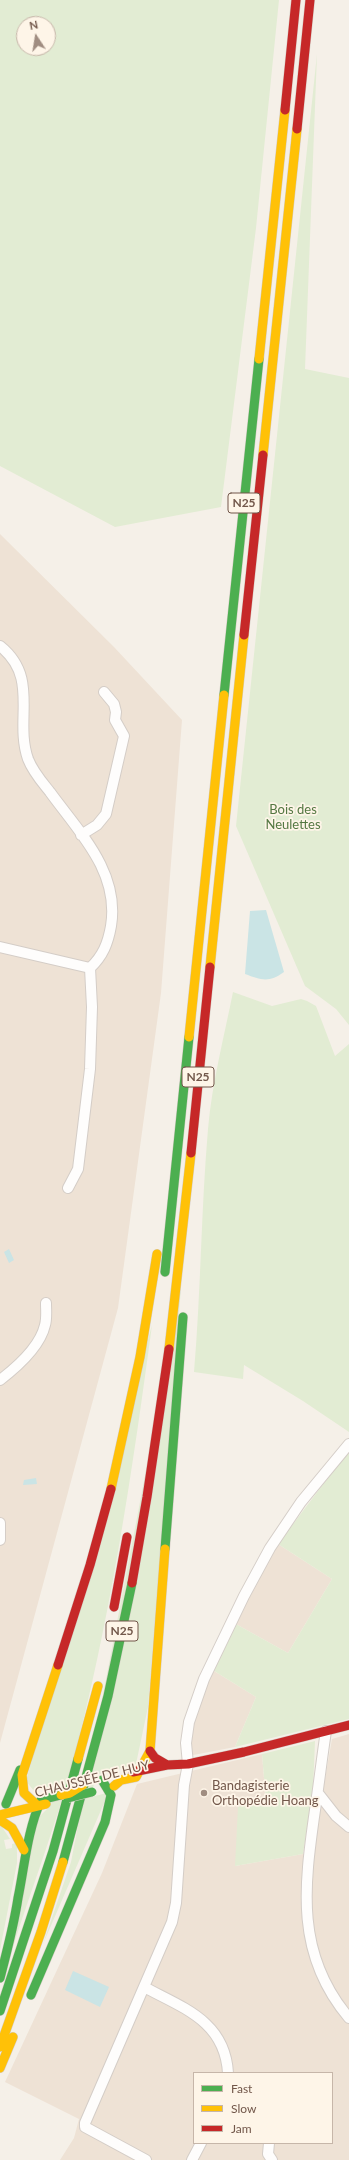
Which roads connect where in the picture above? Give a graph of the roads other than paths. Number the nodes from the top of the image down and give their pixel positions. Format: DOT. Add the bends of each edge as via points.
graph roads {
  1 [pos="296,0"];
  2 [pos="310,0"];
  3 [pos="0,646"];
  4 [pos="104,692"];
  5 [pos="82,835"];
  6 [pos="0,947"];
  7 [pos="90,968"];
  8 [pos="68,1188"];
  9 [pos="173,1192"];
  10 [pos="186,1201"];
  11 [pos="164,1282"];
  12 [pos="186,1284"];
  13 [pos="46,1303"];
  14 [pos="184,1308"];
  15 [pos="0,1380"];
  16 [pos="349,1444"];
  17 [pos="0,1522"];
  18 [pos="129,1530"];
  19 [pos="0,1540"];
  20 [pos="113,1615"];
  21 [pos="100,1676"];
  22 [pos="349,1725"];
  23 [pos="326,1731"];
  24 [pos="30,1749"];
  25 [pos="150,1751"];
  26 [pos="188,1764"];
  27 [pos="167,1765"];
  28 [pos="140,1770"];
  29 [pos="98,1781"];
  30 [pos="124,1783"];
  31 [pos="112,1787"];
  32 [pos="318,1793"];
  33 [pos="61,1795"];
  34 [pos="30,1798"];
  35 [pos="3,1804"];
  36 [pos="38,1806"];
  37 [pos="0,1815"];
  38 [pos="0,1820"];
  39 [pos="105,1822"];
  40 [pos="349,1827"];
  41 [pos="24,1850"];
  42 [pos="0,1978"];
  43 [pos="144,1987"];
  44 [pos="26,2006"];
  45 [pos="0,2011"];
  46 [pos="348,2017"];
  47 [pos="18,2027"];
  48 [pos="0,2047"];
  49 [pos="0,2068"];
  50 [pos="228,2072"];
  51 [pos="200,2144"];
  52 [pos="269,2144"];
  53 [pos="146,2160"];
  54 [pos="192,2160"];
  55 [pos="272,2160"];
  1 -- 9 [label="main road, N25"];
  2 -- 10 [label="main road, N25"];
  3 -- 5 [label="street" via="15,664 24,684 23,735 31,764"];
  4 -- 5 [label="street" via="114,704 115,720 124,736 106,814 97,825"];
  5 -- 7 [label="street" via="104,870 110,888 112,907 105,950"];
  6 -- 7 [label="street"];
  7 -- 8 [label="street" via="90,1069 78,1169"];
  9 -- 11 [label="main road, N25"];
  9 -- 24 [label="main road" via="164,1206 140,1357 112,1486 86,1580"];
  10 -- 12 [label="main road" via="191,1215"];
  10 -- 48 [label="main road, N25" via="152,1467 112,1677 87,1783 66,1856"];
  13 -- 15 [label="street" via="45,1326 37,1342 21,1362"];
  14 -- 25 [label="main road"];
  16 -- 26 [label="street" via="293,1513 247,1590 204,1679 193,1711 186,1743"];
  17 -- 19 [label="street"];
  18 -- 20 [label="main road, N25"];
  21 -- 45 [label="main road" via="55,1844"];
  22 -- 23 [label="main road, CHAUSSÉE DE HUY"];
  23 -- 26 [label="main road, CHAUSSÉE DE HUY"];
  23 -- 32 [label="street"];
  24 -- 34 [label="main road" via="22,1783 24,1793"];
  24 -- 35 [label="main road"];
  25 -- 27 [label="main road"];
  25 -- 28 [label="main road"];
  26 -- 27 [label="main road, CHAUSSÉE DE HUY"];
  26 -- 30 [label="main road, CHAUSSÉE DE HUY" via="173,1772"];
  26 -- 43 [label="street" via="184,1785 176,1903 172,1922"];
  27 -- 28 [label="main road, CHAUSSÉE DE HUY"];
  28 -- 29 [label="main road, CHAUSSÉE DE HUY"];
  28 -- 31 [label="main road" via="136,1776 121,1780"];
  29 -- 31 [label="main road"];
  29 -- 33 [label="main road, CHAUSSÉE DE HUY, bridge"];
  30 -- 31 [label="main road, CHAUSSÉE DE HUY"];
  30 -- 39 [label="main road"];
  31 -- 33 [label="main road, CHAUSSÉE DE HUY, bridge"];
  31 -- 39 [label="main road" via="112,1799"];
  32 -- 40 [label="street" via="336,1816"];
  32 -- 46 [label="street" via="307,1874 305,1902 308,1925 321,1974"];
  33 -- 34 [label="main road, CHAUSSÉE DE HUY"];
  33 -- 36 [label="main road, CHAUSSÉE DE HUY" via="41,1800"];
  34 -- 35 [label="main road, CHAUSSÉE DE HUY"];
  34 -- 36 [label="main road"];
  36 -- 37 [label="main road, CHAUSSÉE DE HUY"];
  36 -- 41 [label="main road"];
  38 -- 41 [label="main road" via="12,1828"];
  39 -- 44 [label="main road"];
  41 -- 42 [label="main road" via="20,1889"];
  43 -- 50 [label="street" via="192,2012 209,2026 224,2050"];
  43 -- 53 [label="street" via="86,2118 86,2127"];
  47 -- 49 [label="main road"];
  51 -- 54 [label="street"];
  52 -- 55 [label="street" via="268,2154"];
}
